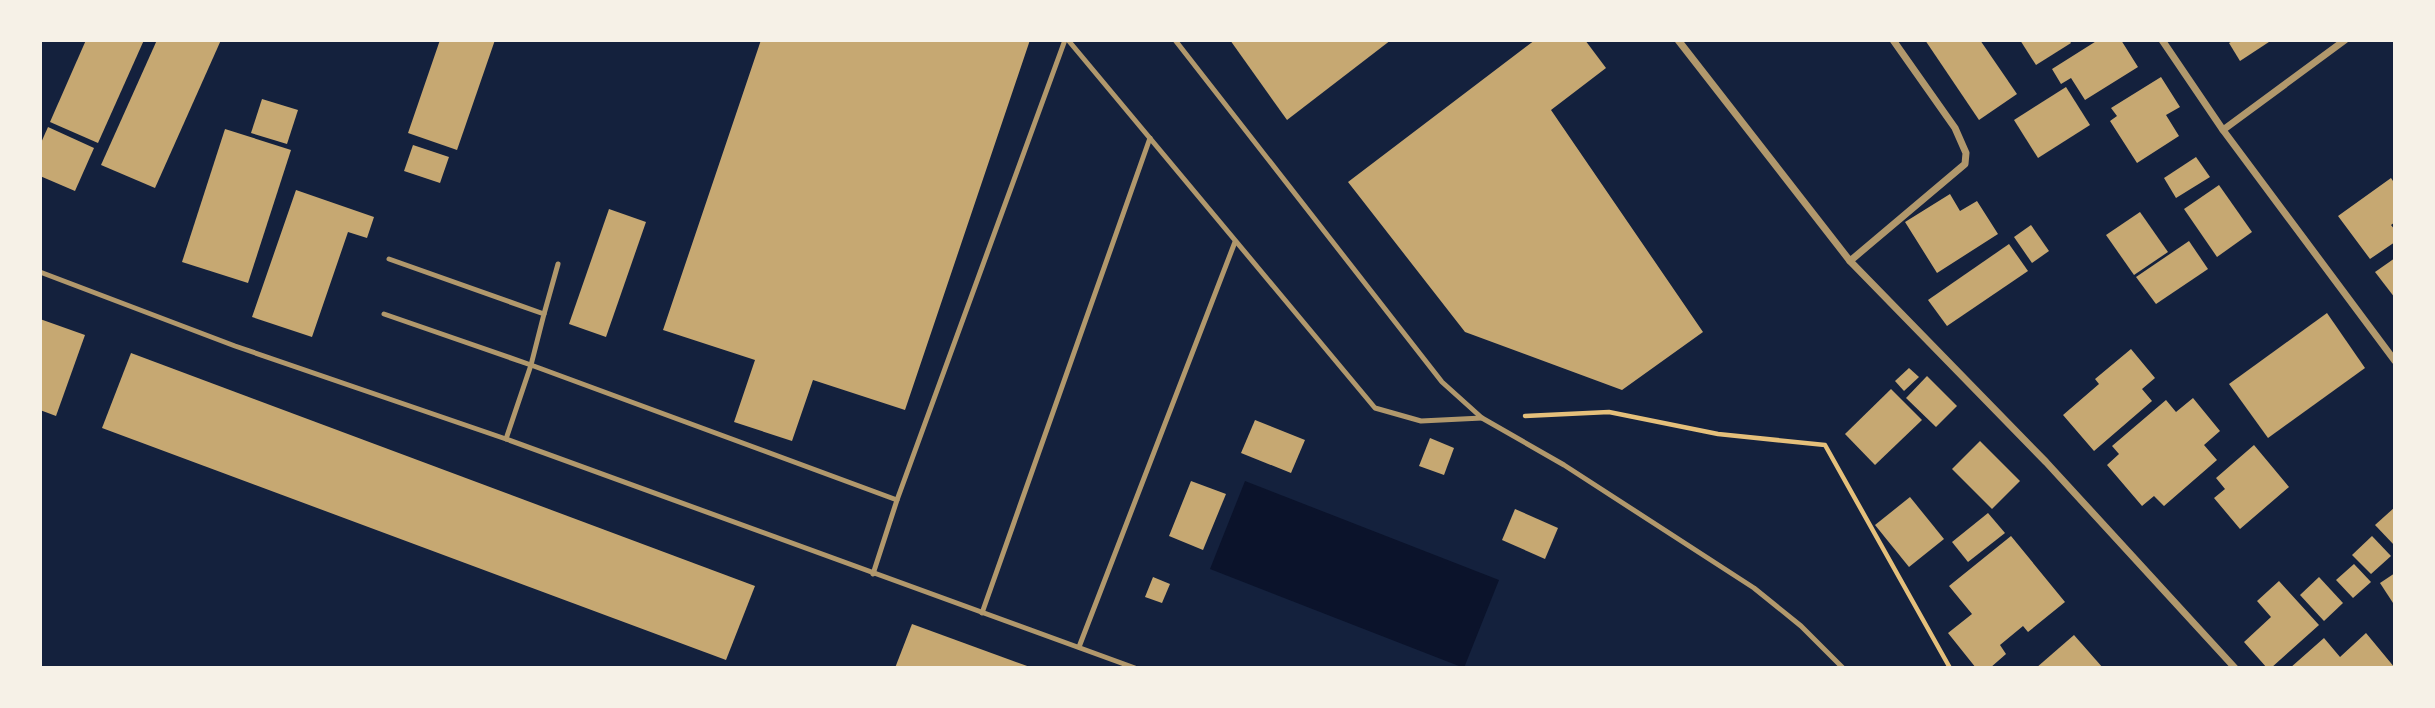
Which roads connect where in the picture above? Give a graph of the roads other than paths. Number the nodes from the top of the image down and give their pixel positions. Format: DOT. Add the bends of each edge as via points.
graph roads {
  1 [pos="1066,40"];
  2 [pos="1175,40"];
  3 [pos="1678,40"];
  4 [pos="1893,40"];
  5 [pos="2162,40"];
  6 [pos="2345,40"];
  7 [pos="2223,130"];
  8 [pos="1150,138"];
  9 [pos="1235,242"];
  10 [pos="389,259"];
  11 [pos="1850,261"];
  12 [pos="558,264"];
  13 [pos="40,272"];
  14 [pos="384,314"];
  15 [pos="544,314"];
  16 [pos="2395,361"];
  17 [pos="531,365"];
  18 [pos="1482,418"];
  19 [pos="506,439"];
  20 [pos="897,500"];
  21 [pos="873,574"];
  22 [pos="982,613"];
  23 [pos="1079,647"];
  24 [pos="1135,668"];
  25 [pos="1843,668"];
  26 [pos="2235,668"];
  1 -- 8 [label="lane"];
  1 -- 20 [label="lane"];
  2 -- 18 [label="lane" via="1442,382"];
  3 -- 11 [label="street"];
  4 -- 11 [label="street" via="1955,128 1963,142 1965,164"];
  5 -- 7 [label="street"];
  6 -- 7 [label="street"];
  7 -- 16 [label="street"];
  8 -- 9 [label="lane"];
  8 -- 22 [label="lane"];
  9 -- 18 [label="lane" via="1375,408 1421,421"];
  9 -- 23 [label="lane"];
  10 -- 15 [label="lane"];
  11 -- 26 [label="street" via="2046,462"];
  12 -- 15 [label="lane"];
  13 -- 19 [label="lane" via="235,346"];
  14 -- 17 [label="lane"];
  15 -- 17 [label="lane"];
  17 -- 19 [label="lane"];
  17 -- 20 [label="lane"];
  18 -- 25 [label="lane" via="1754,587"];
  19 -- 21 [label="lane"];
  20 -- 21 [label="lane"];
  21 -- 22 [label="lane"];
  22 -- 23 [label="lane"];
  23 -- 24 [label="lane"];
}
